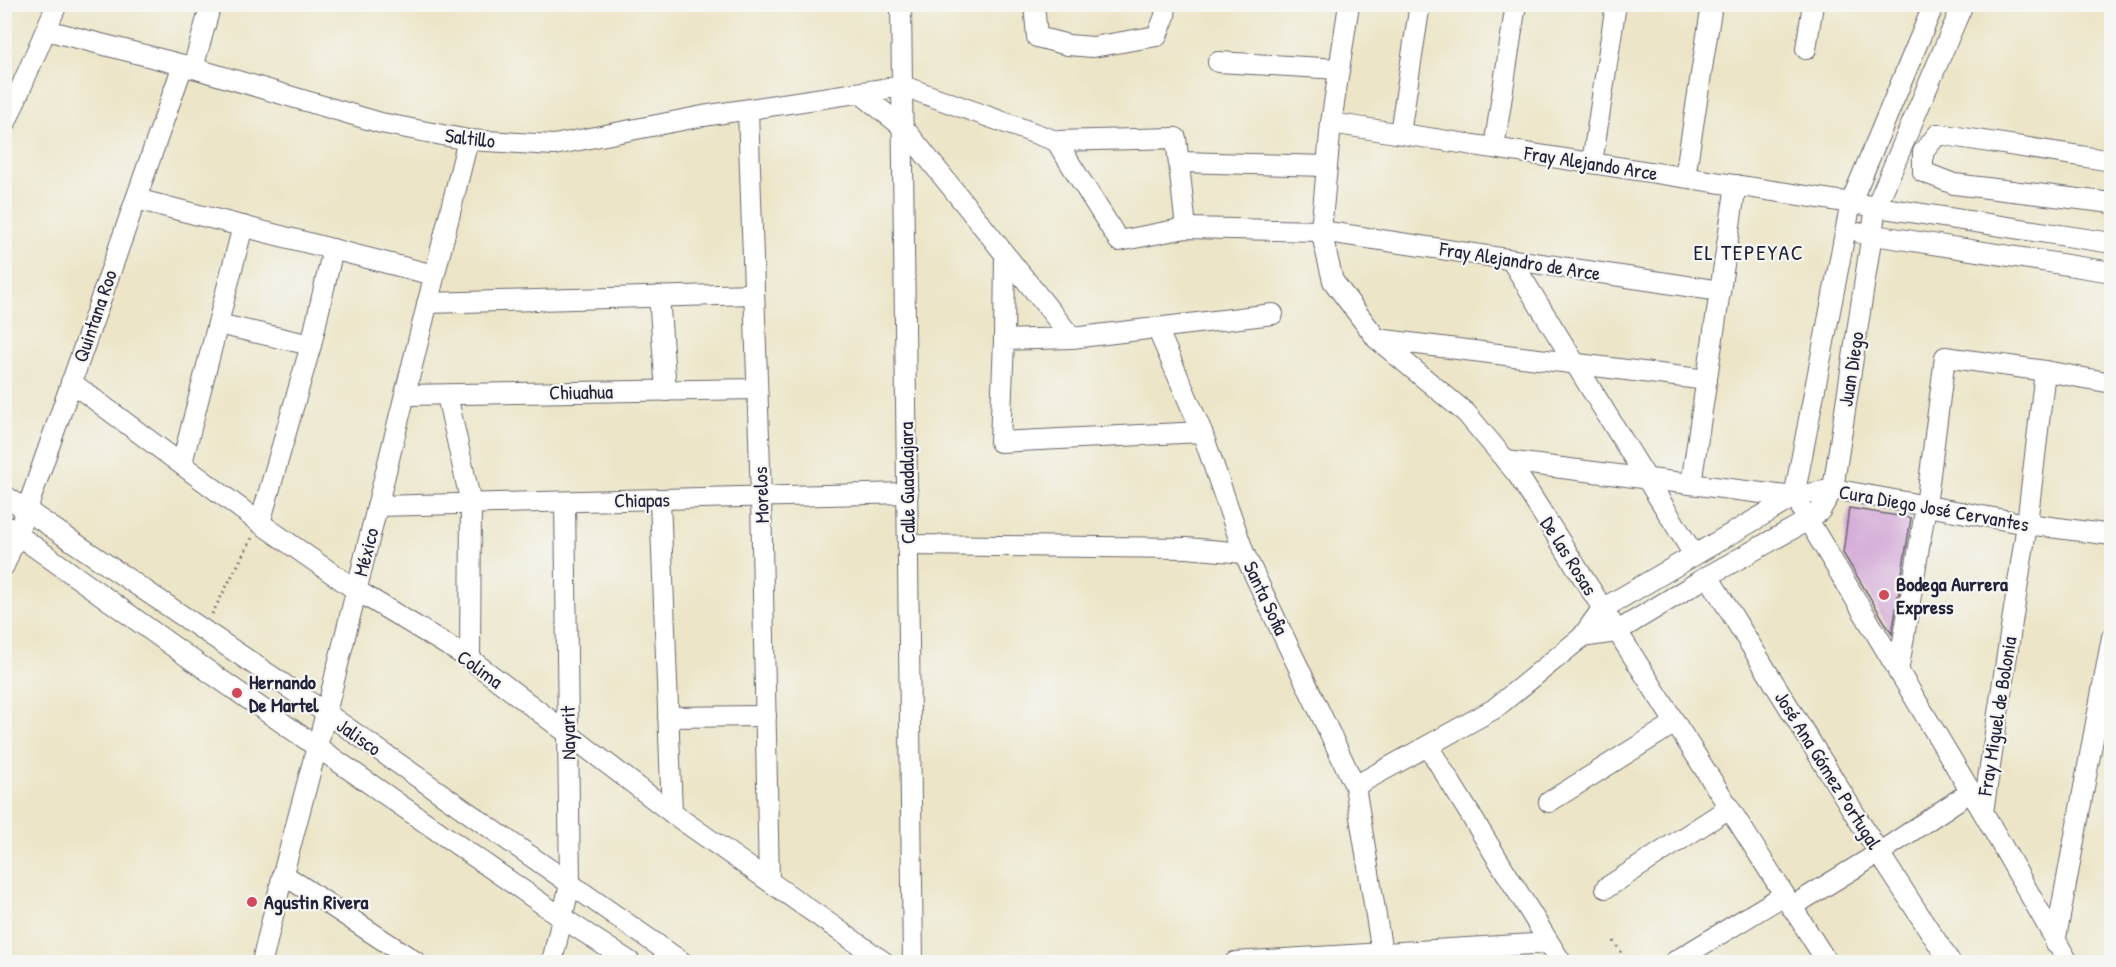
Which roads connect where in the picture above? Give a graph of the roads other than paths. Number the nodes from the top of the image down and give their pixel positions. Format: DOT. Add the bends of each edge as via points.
graph roads {
  1 [pos="57,4"];
  2 [pos="211,4"];
  3 [pos="901,4"];
  4 [pos="1034,4"];
  5 [pos="1166,4"];
  6 [pos="1349,4"];
  7 [pos="1420,4"];
  8 [pos="1516,4"];
  9 [pos="1616,4"];
  10 [pos="1712,4"];
  11 [pos="1814,4"];
  12 [pos="1934,4"];
  13 [pos="1964,4"];
  14 [pos="46,30"];
  15 [pos="1806,49"];
  16 [pos="1218,62"];
  17 [pos="188,66"];
  18 [pos="1339,69"];
  19 [pos="903,86"];
  20 [pos="860,93"];
  21 [pos="748,110"];
  22 [pos="1331,123"];
  23 [pos="4,127"];
  24 [pos="904,128"];
  25 [pos="1400,134"];
  26 [pos="468,140"];
  27 [pos="1056,141"];
  28 [pos="1494,148"];
  29 [pos="2112,161"];
  30 [pos="1180,162"];
  31 [pos="1592,163"];
  32 [pos="1326,166"];
  33 [pos="1685,177"];
  34 [pos="1736,185"];
  35 [pos="136,199"];
  36 [pos="1851,202"];
  37 [pos="2112,203"];
  38 [pos="1876,207"];
  39 [pos="243,226"];
  40 [pos="1186,228"];
  41 [pos="1321,231"];
  42 [pos="1846,231"];
  43 [pos="1871,235"];
  44 [pos="2112,243"];
  45 [pos="333,249"];
  46 [pos="1005,255"];
  47 [pos="1512,260"];
  48 [pos="2112,272"];
  49 [pos="434,275"];
  50 [pos="1720,291"];
  51 [pos="754,294"];
  52 [pos="659,297"];
  53 [pos="427,303"];
  54 [pos="1274,314"];
  55 [pos="218,324"];
  56 [pos="1157,328"];
  57 [pos="1072,338"];
  58 [pos="1377,339"];
  59 [pos="1004,340"];
  60 [pos="311,345"];
  61 [pos="1575,363"];
  62 [pos="2045,371"];
  63 [pos="1707,380"];
  64 [pos="71,382"];
  65 [pos="2112,383"];
  66 [pos="757,389"];
  67 [pos="666,391"];
  68 [pos="447,395"];
  69 [pos="405,396"];
  70 [pos="1202,432"];
  71 [pos="1506,461"];
  72 [pos="182,463"];
  73 [pos="1647,478"];
  74 [pos="1691,484"];
  75 [pos="1833,489"];
  76 [pos="908,493"];
  77 [pos="4,495"];
  78 [pos="761,497"];
  79 [pos="1794,497"];
  80 [pos="660,499"];
  81 [pos="565,502"];
  82 [pos="471,504"];
  83 [pos="377,506"];
  84 [pos="1926,506"];
  85 [pos="27,509"];
  86 [pos="1808,520"];
  87 [pos="260,523"];
  88 [pos="2027,525"];
  89 [pos="10,529"];
  90 [pos="2112,535"];
  91 [pos="908,545"];
  92 [pos="1244,553"];
  93 [pos="1694,555"];
  94 [pos="4,566"];
  95 [pos="1708,576"];
  96 [pos="356,590"];
  97 [pos="1602,609"];
  98 [pos="204,630"];
  99 [pos="1616,632"];
  100 [pos="1582,637"];
  101 [pos="2112,637"];
  102 [pos="189,657"];
  103 [pos="470,659"];
  104 [pos="1898,672"];
  105 [pos="326,713"];
  106 [pos="766,716"];
  107 [pos="668,717"];
  108 [pos="1675,723"];
  109 [pos="568,735"];
  110 [pos="317,744"];
  111 [pos="1428,746"];
  112 [pos="1355,786"];
  113 [pos="1970,792"];
  114 [pos="1549,802"];
  115 [pos="1729,808"];
  116 [pos="1983,812"];
  117 [pos="672,813"];
  118 [pos="1879,853"];
  119 [pos="283,874"];
  120 [pos="769,881"];
  121 [pos="570,884"];
  122 [pos="1606,888"];
  123 [pos="1788,901"];
  124 [pos="561,917"];
  125 [pos="1549,943"];
  126 [pos="2055,943"];
  127 [pos="1498,954"];
  128 [pos="1381,958"];
  129 [pos="1268,962"];
  130 [pos="262,963"];
  131 [pos="416,963"];
  132 [pos="552,963"];
  133 [pos="630,963"];
  134 [pos="682,963"];
  135 [pos="884,963"];
  136 [pos="913,963"];
  137 [pos="1235,963"];
  138 [pos="1561,963"];
  139 [pos="1674,963"];
  140 [pos="1827,963"];
  141 [pos="1950,963"];
  142 [pos="2068,963"];
  1 -- 14 [label="street"];
  2 -- 17 [label="street, Quintana Roo"];
  3 -- 19 [label="street, Calle Guadalajara"];
  4 -- 5 [label="street" via="1037,37 1093,47 1157,36"];
  6 -- 18 [label="street, De las Rosas"];
  7 -- 25 [label="street"];
  8 -- 28 [label="street"];
  9 -- 31 [label="street"];
  10 -- 33 [label="street"];
  11 -- 15 [label="street"];
  12 -- 36 [label="street, Juan Diego"];
  13 -- 38 [label="street, Juan Diego"];
  14 -- 17 [label="street, Saltillo"];
  14 -- 23 [label="street"];
  16 -- 18 [label="street"];
  17 -- 26 [label="street, Saltillo" via="381,123"];
  17 -- 35 [label="street, Quintana Roo"];
  18 -- 22 [label="street, De las Rosas"];
  19 -- 20 [label="street, Saltillo"];
  19 -- 24 [label="street, Calle Guadalajara"];
  19 -- 27 [label="street"];
  20 -- 21 [label="street, Saltillo"];
  20 -- 24 [label="street"];
  21 -- 26 [label="street, Saltillo" via="554,146"];
  21 -- 51 [label="street, Morelos"];
  22 -- 25 [label="street, Fray Alejando Arce"];
  22 -- 32 [label="street, De las Rosas"];
  24 -- 46 [label="street"];
  24 -- 76 [label="street, Calle Guadalajara"];
  25 -- 28 [label="street, Fray Alejando Arce"];
  26 -- 49 [label="street, México"];
  27 -- 30 [label="street" via="1176,138"];
  27 -- 40 [label="street" via="1119,240"];
  28 -- 31 [label="street, Fray Alejando Arce"];
  29 -- 37 [label="street" via="1938,134 1923,152 1923,172 1954,184"];
  30 -- 32 [label="street"];
  30 -- 40 [label="street"];
  31 -- 33 [label="street, Fray Alejando Arce"];
  32 -- 41 [label="street, De las Rosas"];
  33 -- 34 [label="street, Fray Alejando Arce"];
  34 -- 36 [label="street, Fray Alejando Arce"];
  34 -- 50 [label="street"];
  35 -- 39 [label="street"];
  35 -- 64 [label="street, Quintana Roo"];
  36 -- 38 [label="street, Fray Alejando Arce"];
  36 -- 42 [label="street, Juan Diego"];
  38 -- 43 [label="street, Juan Diego"];
  38 -- 44 [label="street, Fray Alejando Arce"];
  39 -- 45 [label="street"];
  39 -- 55 [label="street"];
  40 -- 41 [label="street, Fray Alejandro de Arce"];
  41 -- 47 [label="street, Fray Alejandro de Arce"];
  41 -- 58 [label="street, De las Rosas" via="1333,281"];
  42 -- 43 [label="street"];
  42 -- 79 [label="street, Juan Diego"];
  43 -- 48 [label="street"];
  43 -- 75 [label="street, Juan Diego"];
  45 -- 49 [label="street"];
  45 -- 60 [label="street"];
  46 -- 57 [label="street"];
  46 -- 59 [label="street"];
  47 -- 50 [label="street, Fray Alejandro de Arce"];
  47 -- 61 [label="street"];
  49 -- 53 [label="street, México"];
  50 -- 63 [label="street"];
  51 -- 52 [label="street"];
  51 -- 66 [label="street, Morelos"];
  52 -- 53 [label="street"];
  52 -- 67 [label="street"];
  53 -- 69 [label="street, México"];
  54 -- 56 [label="street"];
  55 -- 60 [label="street"];
  55 -- 72 [label="street"];
  56 -- 57 [label="street"];
  56 -- 70 [label="street"];
  57 -- 59 [label="street"];
  58 -- 61 [label="street"];
  58 -- 71 [label="street, De las Rosas" via="1466,412"];
  59 -- 70 [label="street" via="1000,442"];
  60 -- 87 [label="street"];
  61 -- 63 [label="street"];
  61 -- 73 [label="street"];
  62 -- 65 [label="street"];
  62 -- 84 [label="street" via="1945,357"];
  62 -- 88 [label="street, Fray Miguel de Bolonia"];
  63 -- 74 [label="street"];
  64 -- 72 [label="street, Colima"];
  64 -- 85 [label="street, Quintana Roo"];
  66 -- 67 [label="street, Chiuahua"];
  66 -- 78 [label="street, Morelos"];
  67 -- 68 [label="street, Chiuahua"];
  68 -- 69 [label="street, Chiuahua"];
  68 -- 82 [label="street"];
  69 -- 83 [label="street, México"];
  70 -- 92 [label="street"];
  71 -- 73 [label="street, Cura Diego José Cervantes"];
  71 -- 97 [label="street, De las Rosas"];
  72 -- 87 [label="street, Colima"];
  73 -- 74 [label="street, Cura Diego José Cervantes"];
  73 -- 93 [label="street"];
  74 -- 79 [label="street, Cura Diego José Cervantes"];
  75 -- 79 [label="street, Cura Diego José Cervantes"];
  75 -- 84 [label="street, Cura Diego José Cervantes"];
  75 -- 86 [label="street, Juan Diego" via="1820,511"];
  76 -- 78 [label="street, Chiapas"];
  76 -- 91 [label="street, Calle Guadalajara"];
  77 -- 85 [label="street, Jalisco"];
  78 -- 80 [label="street, Chiapas"];
  78 -- 106 [label="street, Morelos"];
  79 -- 86 [label="street, Fray Miguel de Bolonia"];
  79 -- 93 [label="street"];
  80 -- 81 [label="street, Chiapas"];
  80 -- 107 [label="street"];
  81 -- 82 [label="street, Chiapas"];
  81 -- 109 [label="street, Nayarit"];
  82 -- 83 [label="street, Chiapas"];
  82 -- 103 [label="street"];
  83 -- 96 [label="street, México"];
  84 -- 88 [label="street, Cura Diego José Cervantes"];
  84 -- 104 [label="street"];
  85 -- 89 [label="street, Quintana Roo"];
  85 -- 98 [label="street, Jalisco"];
  86 -- 95 [label="street, Juan Diego"];
  86 -- 104 [label="street, Fray Miguel de Bolonia"];
  87 -- 96 [label="street, Colima"];
  88 -- 90 [label="street, Cura Diego José Cervantes"];
  88 -- 116 [label="street, Fray Miguel de Bolonia"];
  89 -- 94 [label="street, Quintana Roo"];
  89 -- 102 [label="street, Jalisco"];
  91 -- 92 [label="street, Santa Sofia" via="1187,548"];
  91 -- 136 [label="street, Calle Guadalajara"];
  92 -- 112 [label="street, Santa Sofia"];
  93 -- 97 [label="street"];
  95 -- 99 [label="street, Juan Diego"];
  95 -- 118 [label="street, José Ana Gómez Portugal"];
  96 -- 103 [label="street, Colima"];
  96 -- 105 [label="street, México"];
  97 -- 99 [label="street, De las Rosas"];
  97 -- 100 [label="street"];
  98 -- 102 [label="street"];
  98 -- 105 [label="street, Jalisco"];
  99 -- 100 [label="street"];
  99 -- 108 [label="street, De las Rosas"];
  100 -- 111 [label="street" via="1494,709"];
  101 -- 126 [label="street"];
  102 -- 110 [label="street, Jalisco"];
  103 -- 109 [label="street, Colima"];
  104 -- 113 [label="street, Fray Miguel de Bolonia"];
  105 -- 110 [label="street, México"];
  105 -- 121 [label="street, Jalisco"];
  106 -- 107 [label="street"];
  106 -- 120 [label="street, Morelos"];
  107 -- 117 [label="street"];
  108 -- 114 [label="street"];
  108 -- 115 [label="street, De las Rosas"];
  109 -- 117 [label="street, Colima"];
  109 -- 121 [label="street, Nayarit"];
  110 -- 119 [label="street, México"];
  110 -- 124 [label="street, Jalisco"];
  111 -- 112 [label="street"];
  111 -- 125 [label="street"];
  112 -- 128 [label="street, Santa Sofia"];
  113 -- 116 [label="street, Fray Miguel de Bolonia"];
  113 -- 118 [label="street"];
  115 -- 122 [label="street"];
  115 -- 123 [label="street, De las Rosas"];
  116 -- 126 [label="street, Fray Miguel de Bolonia"];
  117 -- 120 [label="street, Colima"];
  118 -- 123 [label="street"];
  118 -- 141 [label="street, José Ana Gómez Portugal"];
  119 -- 130 [label="street, México"];
  119 -- 131 [label="street"];
  120 -- 135 [label="street, Colima"];
  121 -- 124 [label="street, Nayarit"];
  121 -- 134 [label="street, Jalisco"];
  123 -- 139 [label="street"];
  123 -- 140 [label="street, De las Rosas"];
  124 -- 132 [label="street, Nayarit"];
  124 -- 133 [label="street, Jalisco"];
  125 -- 127 [label="street"];
  125 -- 138 [label="street"];
  126 -- 142 [label="street, Fray Miguel de Bolonia"];
  127 -- 128 [label="street"];
  128 -- 129 [label="street"];
  129 -- 137 [label="street"];
}
